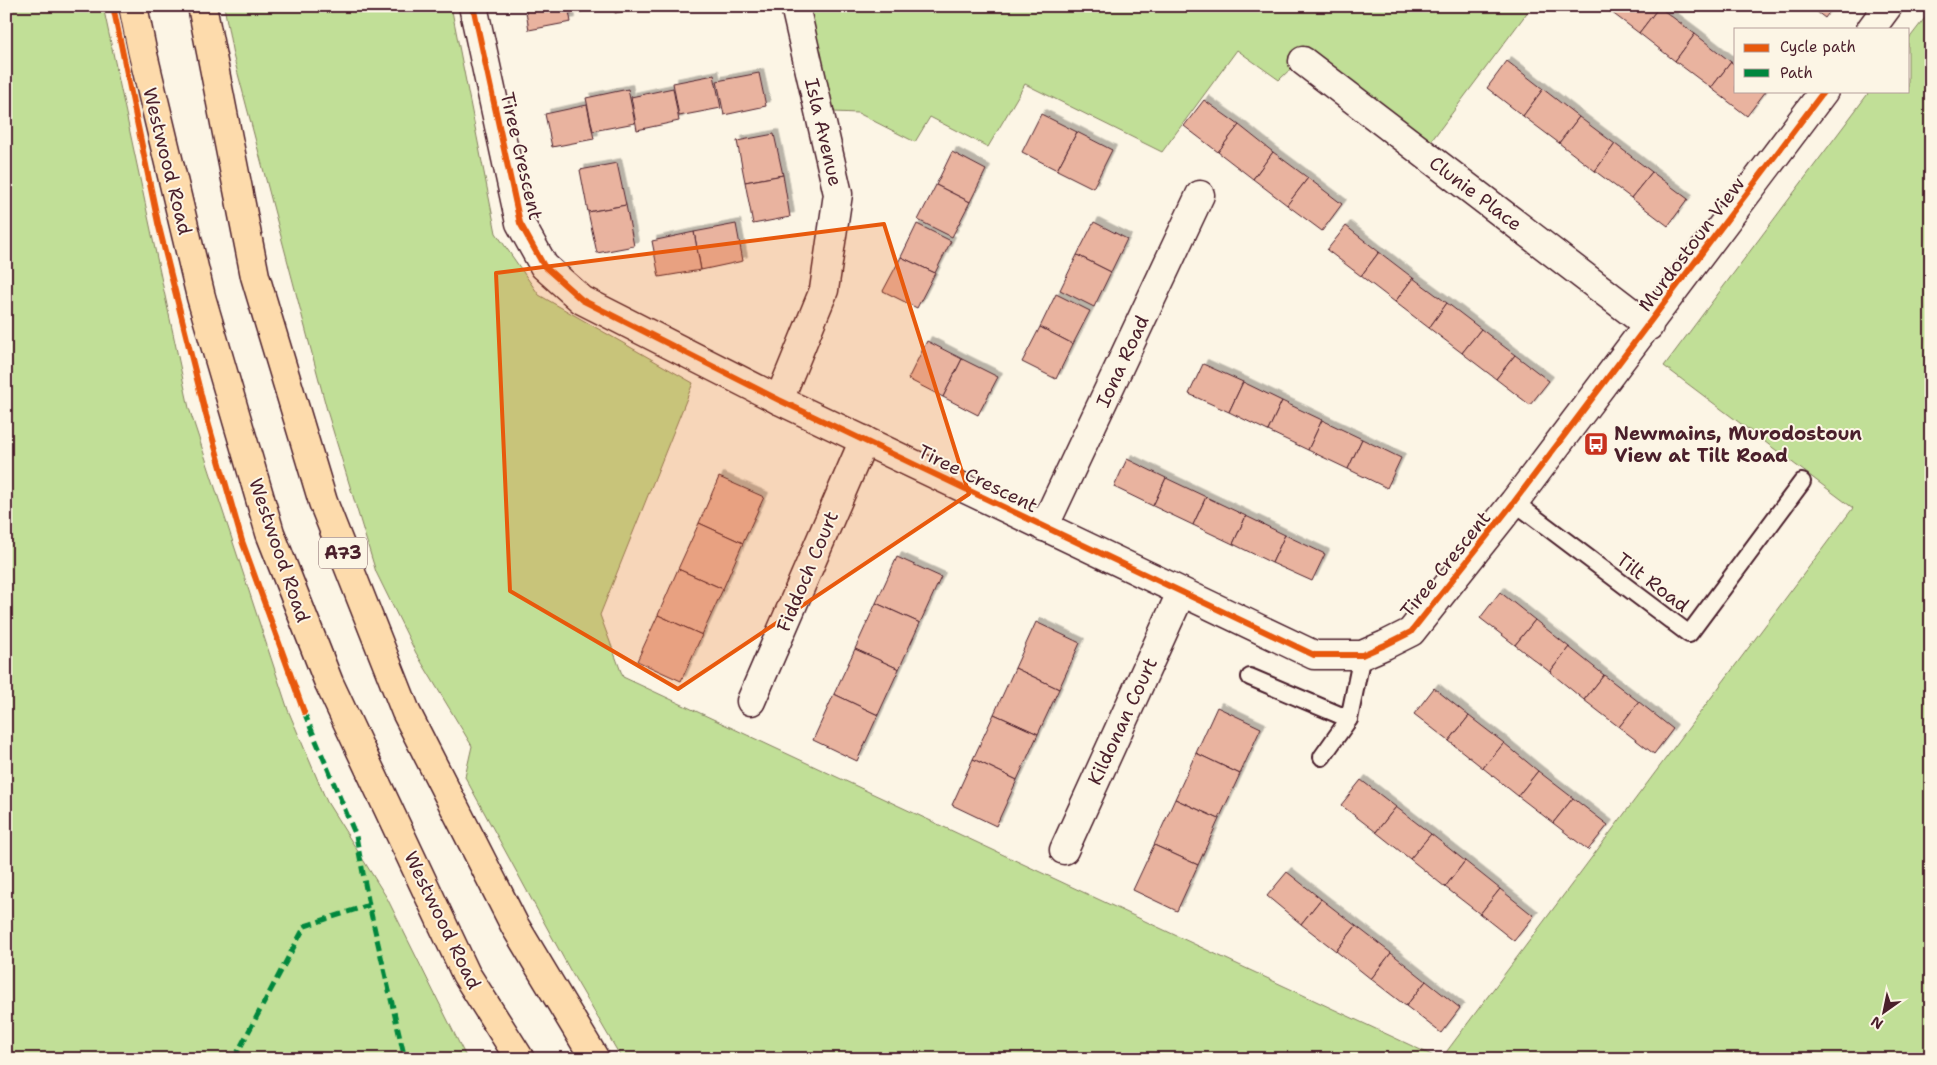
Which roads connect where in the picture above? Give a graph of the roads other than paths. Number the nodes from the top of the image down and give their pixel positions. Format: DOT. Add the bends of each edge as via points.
graph roads {
  1 [pos="133,6"];
  2 [pos="202,6"];
  3 [pos="473,6"];
  4 [pos="795,6"];
  5 [pos="1888,6"];
  6 [pos="1872,28"];
  7 [pos="1303,61"];
  8 [pos="1823,92"];
  9 [pos="1200,195"];
  10 [pos="1649,326"];
  11 [pos="778,400"];
  12 [pos="1580,414"];
  13 [pos="864,440"];
  14 [pos="1802,482"];
  15 [pos="1514,502"];
  16 [pos="1044,527"];
  17 [pos="1181,593"];
  18 [pos="1362,654"];
  19 [pos="1250,677"];
  20 [pos="750,701"];
  21 [pos="1349,719"];
  22 [pos="1322,757"];
  23 [pos="1064,850"];
  24 [pos="520,1059"];
  25 [pos="595,1059"];
  1 -- 24 [label="main road, Westwood Road" via="201,297 270,532 329,683 466,974"];
  2 -- 25 [label="main road, A73" via="255,276 323,502 406,712 515,926"];
  3 -- 11 [label="street, Tiree Crescent" via="520,223 544,266 582,300"];
  4 -- 11 [label="street, Isla Avenue" via="838,194 824,290"];
  5 -- 6 [label="street"];
  7 -- 10 [label="street, Clunie Place"];
  8 -- 10 [label="street, Murdostoun View"];
  9 -- 16 [label="street, Iona Road"];
  10 -- 12 [label="street, Murdostoun View"];
  11 -- 13 [label="street, Tiree Crescent"];
  12 -- 15 [label="street, Tiree Crescent"];
  13 -- 16 [label="street, Tiree Crescent"];
  13 -- 20 [label="street, Fiddoch Court"];
  14 -- 15 [label="lane, Tilt Road" via="1689,634"];
  15 -- 18 [label="street, Tiree Crescent" via="1411,632"];
  16 -- 17 [label="street, Tiree Crescent"];
  17 -- 18 [label="street, Tiree Crescent" via="1314,655"];
  17 -- 23 [label="street, Kildonan Court"];
  18 -- 21 [label="lane"];
  19 -- 21 [label="lane"];
  21 -- 22 [label="lane"];
}
